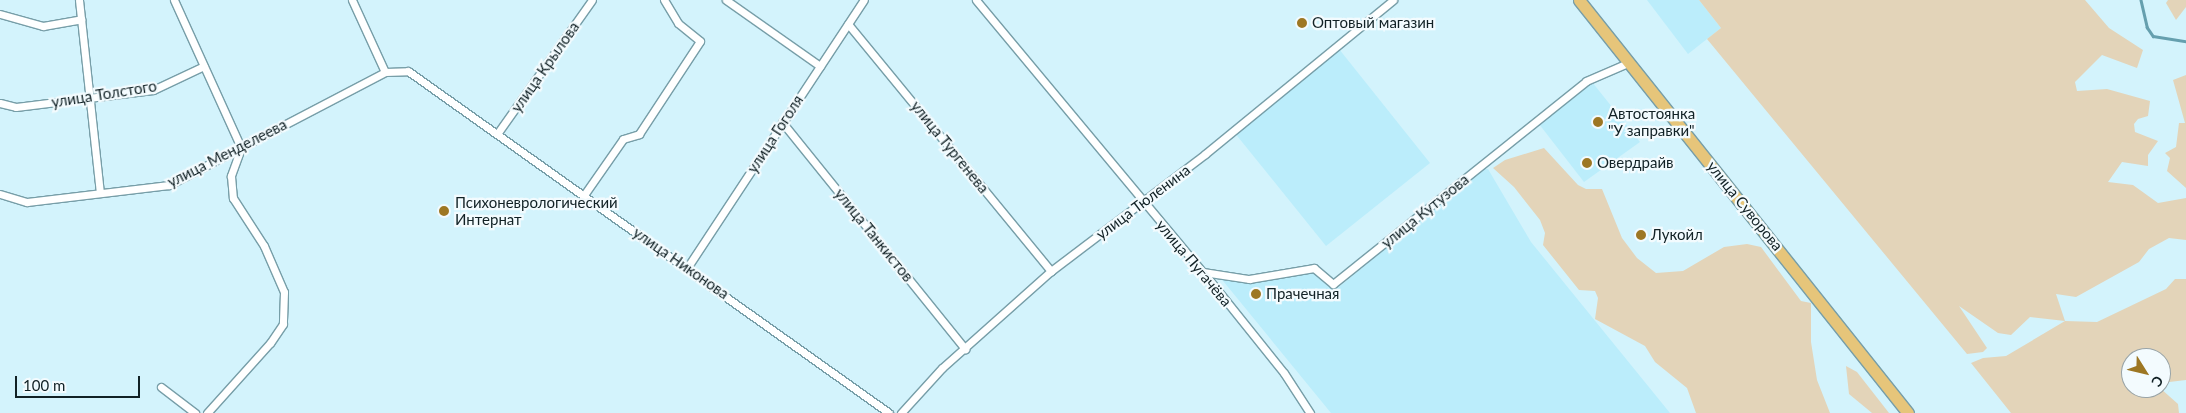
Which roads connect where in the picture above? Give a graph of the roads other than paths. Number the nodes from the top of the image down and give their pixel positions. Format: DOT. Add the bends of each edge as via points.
graph roads {
  1 [pos="79,0"];
  2 [pos="174,0"];
  3 [pos="352,0"];
  4 [pos="592,0"];
  5 [pos="664,0"];
  6 [pos="726,0"];
  7 [pos="864,0"];
  8 [pos="976,0"];
  9 [pos="1393,0"];
  10 [pos="1579,0"];
  11 [pos="0,14"];
  12 [pos="81,18"];
  13 [pos="848,24"];
  14 [pos="1630,62"];
  15 [pos="204,66"];
  16 [pos="820,66"];
  17 [pos="385,72"];
  18 [pos="90,98"];
  19 [pos="0,103"];
  20 [pos="782,122"];
  21 [pos="498,134"];
  22 [pos="241,148"];
  23 [pos="100,193"];
  24 [pos="0,194"];
  25 [pos="584,195"];
  26 [pos="1143,203"];
  27 [pos="687,268"];
  28 [pos="1051,271"];
  29 [pos="1203,272"];
  30 [pos="965,349"];
  31 [pos="161,387"];
  32 [pos="195,413"];
  33 [pos="207,413"];
  34 [pos="889,413"];
  35 [pos="901,413"];
  36 [pos="1310,413"];
  37 [pos="1908,413"];
  1 -- 12 [label="street"];
  2 -- 15 [label="street"];
  3 -- 17 [label="street"];
  4 -- 21 [label="street, улица Крылова"];
  5 -- 25 [label="street" via="678,23 700,41 639,134 623,139"];
  6 -- 16 [label="street"];
  7 -- 13 [label="street, улица Гоголя"];
  8 -- 26 [label="street, улица Пугачёва"];
  9 -- 26 [label="street, улица Тюленина"];
  10 -- 14 [label="main road, улица Суворова"];
  11 -- 12 [label="street" via="43,26"];
  12 -- 18 [label="street"];
  13 -- 16 [label="street, улица Гоголя"];
  13 -- 28 [label="street, улица Тургенева"];
  14 -- 29 [label="street, улица Кутузова" via="1586,81 1333,284 1314,268 1249,279"];
  14 -- 37 [label="main road, улица Суворова"];
  15 -- 18 [label="street, улица Толстого" via="153,90"];
  15 -- 22 [label="street"];
  16 -- 20 [label="street, улица Гоголя"];
  17 -- 21 [label="street, улица Никонова" via="408,70"];
  17 -- 22 [label="street, улица Менделеева"];
  18 -- 19 [label="street, улица Толстого" via="16,107"];
  18 -- 23 [label="street"];
  20 -- 27 [label="street, улица Гоголя"];
  20 -- 30 [label="street, улица Танкистов"];
  21 -- 25 [label="street, улица Никонова"];
  22 -- 23 [label="street, улица Менделеева" via="169,185"];
  22 -- 33 [label="street" via="231,176 234,198 264,246 284,292 283,324"];
  23 -- 24 [label="street, улица Менделеева" via="27,202"];
  25 -- 27 [label="street, улица Никонова"];
  26 -- 28 [label="street, улица Тюленина"];
  26 -- 29 [label="street, улица Пугачёва"];
  27 -- 34 [label="street, улица Никонова"];
  28 -- 30 [label="street, улица Тюленина"];
  29 -- 36 [label="street, улица Пугачёва" via="1284,373"];
  30 -- 35 [label="street, улица Тюленина" via="942,368"];
  31 -- 32 [label="street"];
}
